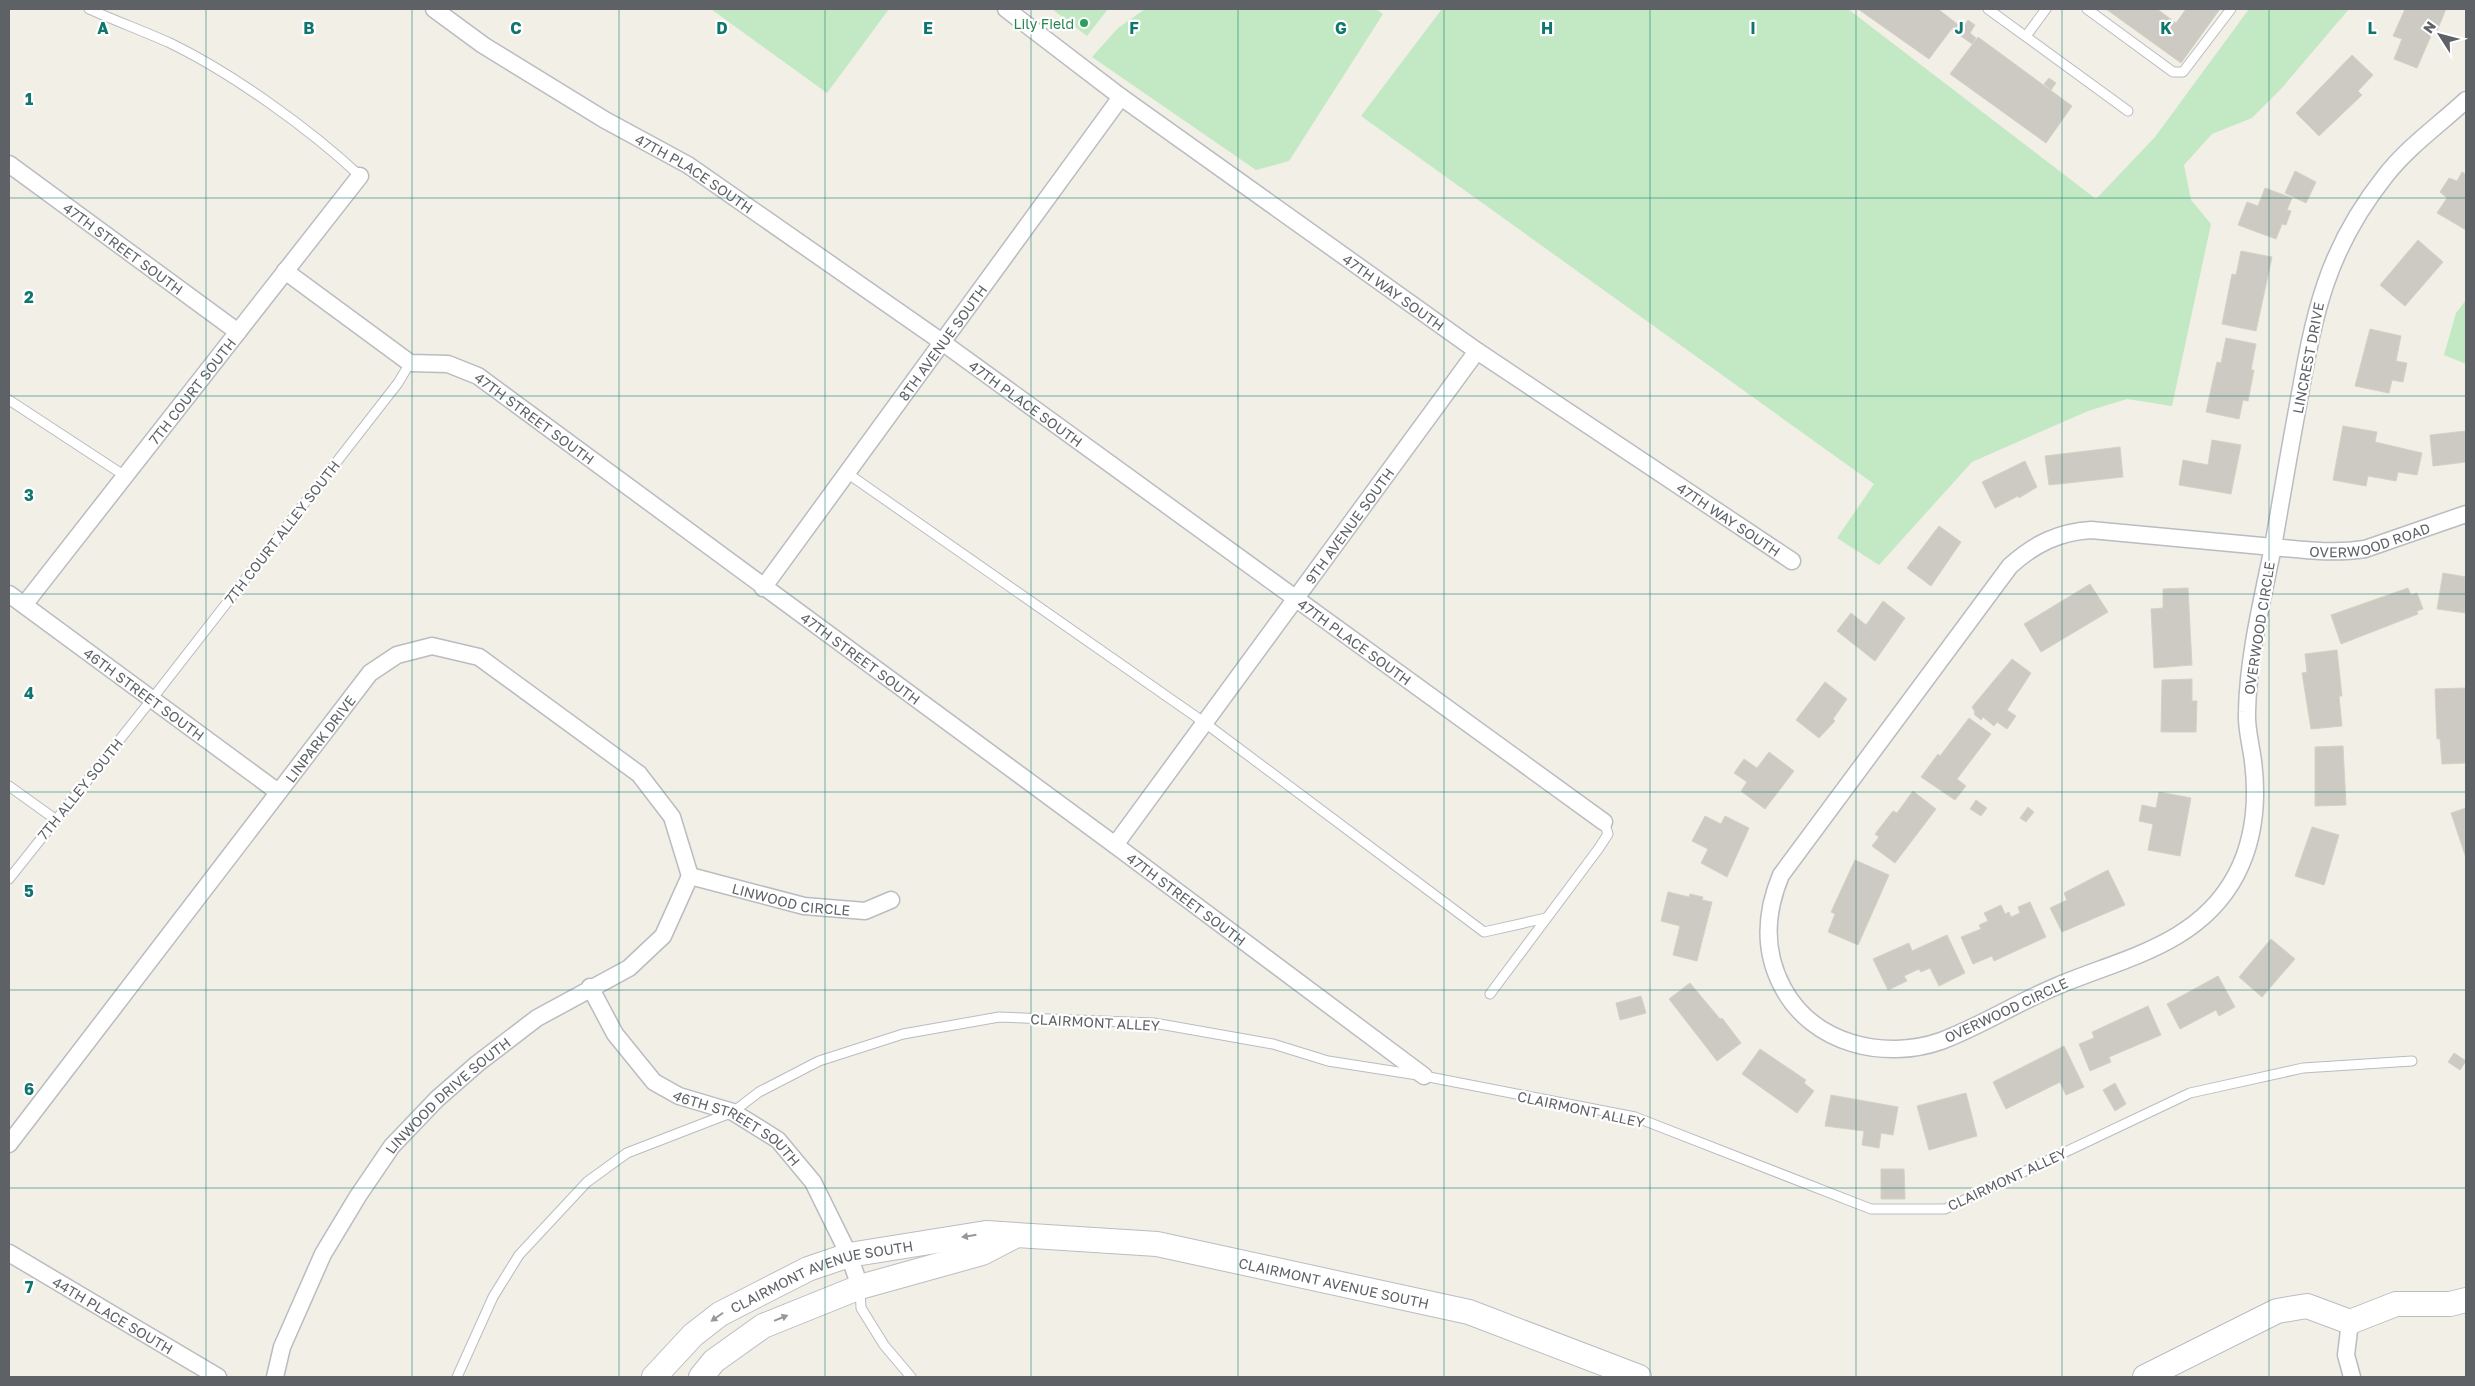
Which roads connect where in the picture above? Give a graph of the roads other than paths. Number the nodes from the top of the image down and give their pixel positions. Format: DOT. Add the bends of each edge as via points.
graph roads {
  1 [pos="89,9"];
  2 [pos="434,9"];
  3 [pos="1006,9"];
  4 [pos="1988,9"];
  5 [pos="2046,9"];
  6 [pos="2087,9"];
  7 [pos="2231,9"];
  8 [pos="2026,36"];
  9 [pos="1121,97"];
  10 [pos="2466,100"];
  11 [pos="2128,111"];
  12 [pos="9,164"];
  13 [pos="360,176"];
  14 [pos="285,271"];
  15 [pos="238,332"];
  16 [pos="942,342"];
  17 [pos="1477,351"];
  18 [pos="410,363"];
  19 [pos="9,400"];
  20 [pos="847,473"];
  21 [pos="125,476"];
  22 [pos="2466,514"];
  23 [pos="2272,547"];
  24 [pos="1792,562"];
  25 [pos="763,588"];
  26 [pos="9,594"];
  27 [pos="1296,599"];
  28 [pos="24,605"];
  29 [pos="152,699"];
  30 [pos="1205,723"];
  31 [pos="9,786"];
  32 [pos="278,792"];
  33 [pos="55,819"];
  34 [pos="1604,822"];
  35 [pos="1115,845"];
  36 [pos="690,876"];
  37 [pos="9,879"];
  38 [pos="891,900"];
  39 [pos="1546,918"];
  40 [pos="590,988"];
  41 [pos="1490,994"];
  42 [pos="2412,1061"];
  43 [pos="1424,1076"];
  44 [pos="733,1112"];
  45 [pos="9,1144"];
  46 [pos="1017,1235"];
  47 [pos="9,1253"];
  48 [pos="849,1255"];
  49 [pos="860,1287"];
  50 [pos="2466,1300"];
  51 [pos="2350,1322"];
  52 [pos="2158,1375"];
  53 [pos="218,1377"];
  54 [pos="275,1377"];
  55 [pos="457,1377"];
  56 [pos="654,1377"];
  57 [pos="701,1377"];
  58 [pos="911,1377"];
  59 [pos="1640,1377"];
  60 [pos="2352,1377"];
  1 -- 13 [label="lane" via="171,44 217,69 286,116"];
  2 -- 16 [label="street, 47TH PLACE SOUTH" via="492,50 605,120 688,165"];
  3 -- 9 [label="street, 47TH WAY SOUTH"];
  4 -- 8 [label="lane"];
  5 -- 8 [label="lane"];
  6 -- 7 [label="lane" via="2173,72 2183,72"];
  8 -- 11 [label="lane"];
  9 -- 16 [label="street, 8TH AVENUE SOUTH"];
  9 -- 17 [label="street, 47TH WAY SOUTH"];
  10 -- 23 [label="street, LINCREST DRIVE" via="2387,174 2356,216 2330,268 2313,323"];
  12 -- 15 [label="street, 47TH STREET SOUTH"];
  13 -- 14 [label="street, 7TH COURT SOUTH"];
  14 -- 15 [label="street, 7TH COURT SOUTH"];
  14 -- 18 [label="street"];
  15 -- 21 [label="street, 7TH COURT SOUTH"];
  16 -- 20 [label="street, 8TH AVENUE SOUTH"];
  16 -- 27 [label="street, 47TH PLACE SOUTH"];
  17 -- 24 [label="street, 47TH WAY SOUTH"];
  17 -- 27 [label="street, 9TH AVENUE SOUTH"];
  18 -- 25 [label="street, 47TH STREET SOUTH" via="448,364 478,376"];
  18 -- 29 [label="lane, 7TH COURT ALLEY SOUTH" via="398,383"];
  19 -- 21 [label="lane"];
  20 -- 25 [label="street, 8TH AVENUE SOUTH"];
  20 -- 30 [label="lane"];
  21 -- 28 [label="street, 7TH COURT SOUTH"];
  22 -- 23 [label="street, OVERWOOD ROAD" via="2366,549 2333,553"];
  23 -- 23 [label="street, OVERWOOD CIRCLE" via="2252,655 2246,714 2254,774 2255,816 2235,876 2205,916 2165,945 2070,980 1957,1034 1922,1046 1882,1049 1840,1040 1810,1022 1797,1009 1778,978 1768,944 1769,909 1781,875 2010,566 2034,546 2076,530 2106,530"];
  25 -- 35 [label="street, 47TH STREET SOUTH"];
  26 -- 28 [label="street, 46TH STREET SOUTH"];
  27 -- 30 [label="street, 9TH AVENUE SOUTH"];
  27 -- 34 [label="street, 47TH PLACE SOUTH"];
  28 -- 29 [label="street, 46TH STREET SOUTH"];
  29 -- 32 [label="street, 46TH STREET SOUTH"];
  29 -- 33 [label="lane, 7TH ALLEY SOUTH"];
  30 -- 35 [label="street, 9TH AVENUE SOUTH"];
  30 -- 39 [label="lane" via="1484,932"];
  31 -- 33 [label="lane"];
  32 -- 36 [label="street, LINPARK DRIVE" via="370,674 397,655 432,646 479,657 640,774 672,817"];
  32 -- 45 [label="street, LINPARK DRIVE"];
  33 -- 37 [label="lane, 7TH ALLEY SOUTH"];
  34 -- 39 [label="lane" via="1608,834"];
  35 -- 43 [label="street, 47TH STREET SOUTH"];
  36 -- 38 [label="street, LINWOOD CIRCLE" via="804,906 865,911"];
  36 -- 40 [label="street, LINWOOD DRIVE SOUTH" via="663,936 628,968"];
  39 -- 41 [label="lane"];
  40 -- 44 [label="street, 46TH STREET SOUTH" via="616,1034 654,1082 679,1096"];
  40 -- 54 [label="street, LINWOOD DRIVE SOUTH" via="537,1018 477,1064 436,1099 392,1146 323,1254 282,1347"];
  42 -- 43 [label="lane, CLAIRMONT ALLEY" via="2303,1068 2190,1093 1945,1209 1871,1209 1635,1117"];
  43 -- 44 [label="lane, CLAIRMONT ALLEY" via="1328,1061 1273,1044 1154,1023 999,1017 904,1034 819,1061 759,1092"];
  44 -- 48 [label="street, 46TH STREET SOUTH" via="778,1140 813,1182"];
  44 -- 55 [label="lane, CLAIRMONT ALLEY" via="627,1153 586,1182 519,1255 493,1297"];
  46 -- 48 [label="street, CLAIRMONT AVENUE SOUTH, one-way" via="986,1233"];
  46 -- 49 [label="street, CLAIRMONT AVENUE SOUTH" via="982,1253"];
  46 -- 59 [label="street, CLAIRMONT AVENUE SOUTH" via="1157,1244 1469,1312"];
  47 -- 53 [label="street, 44TH PLACE SOUTH"];
  48 -- 49 [label="street, 46TH STREET SOUTH"];
  48 -- 56 [label="street, CLAIRMONT AVENUE SOUTH, one-way" via="808,1269 720,1314 693,1335"];
  57 -- 49 [label="street, CLAIRMONT AVENUE SOUTH, one-way" via="714,1361 763,1326"];
  49 -- 58 [label="lane" via="861,1308 884,1345"];
  50 -- 51 [label="street" via="2450,1304 2396,1304"];
  51 -- 52 [label="street" via="2307,1306 2277,1311"];
  51 -- 60 [label="street" via="2346,1354"];
}
